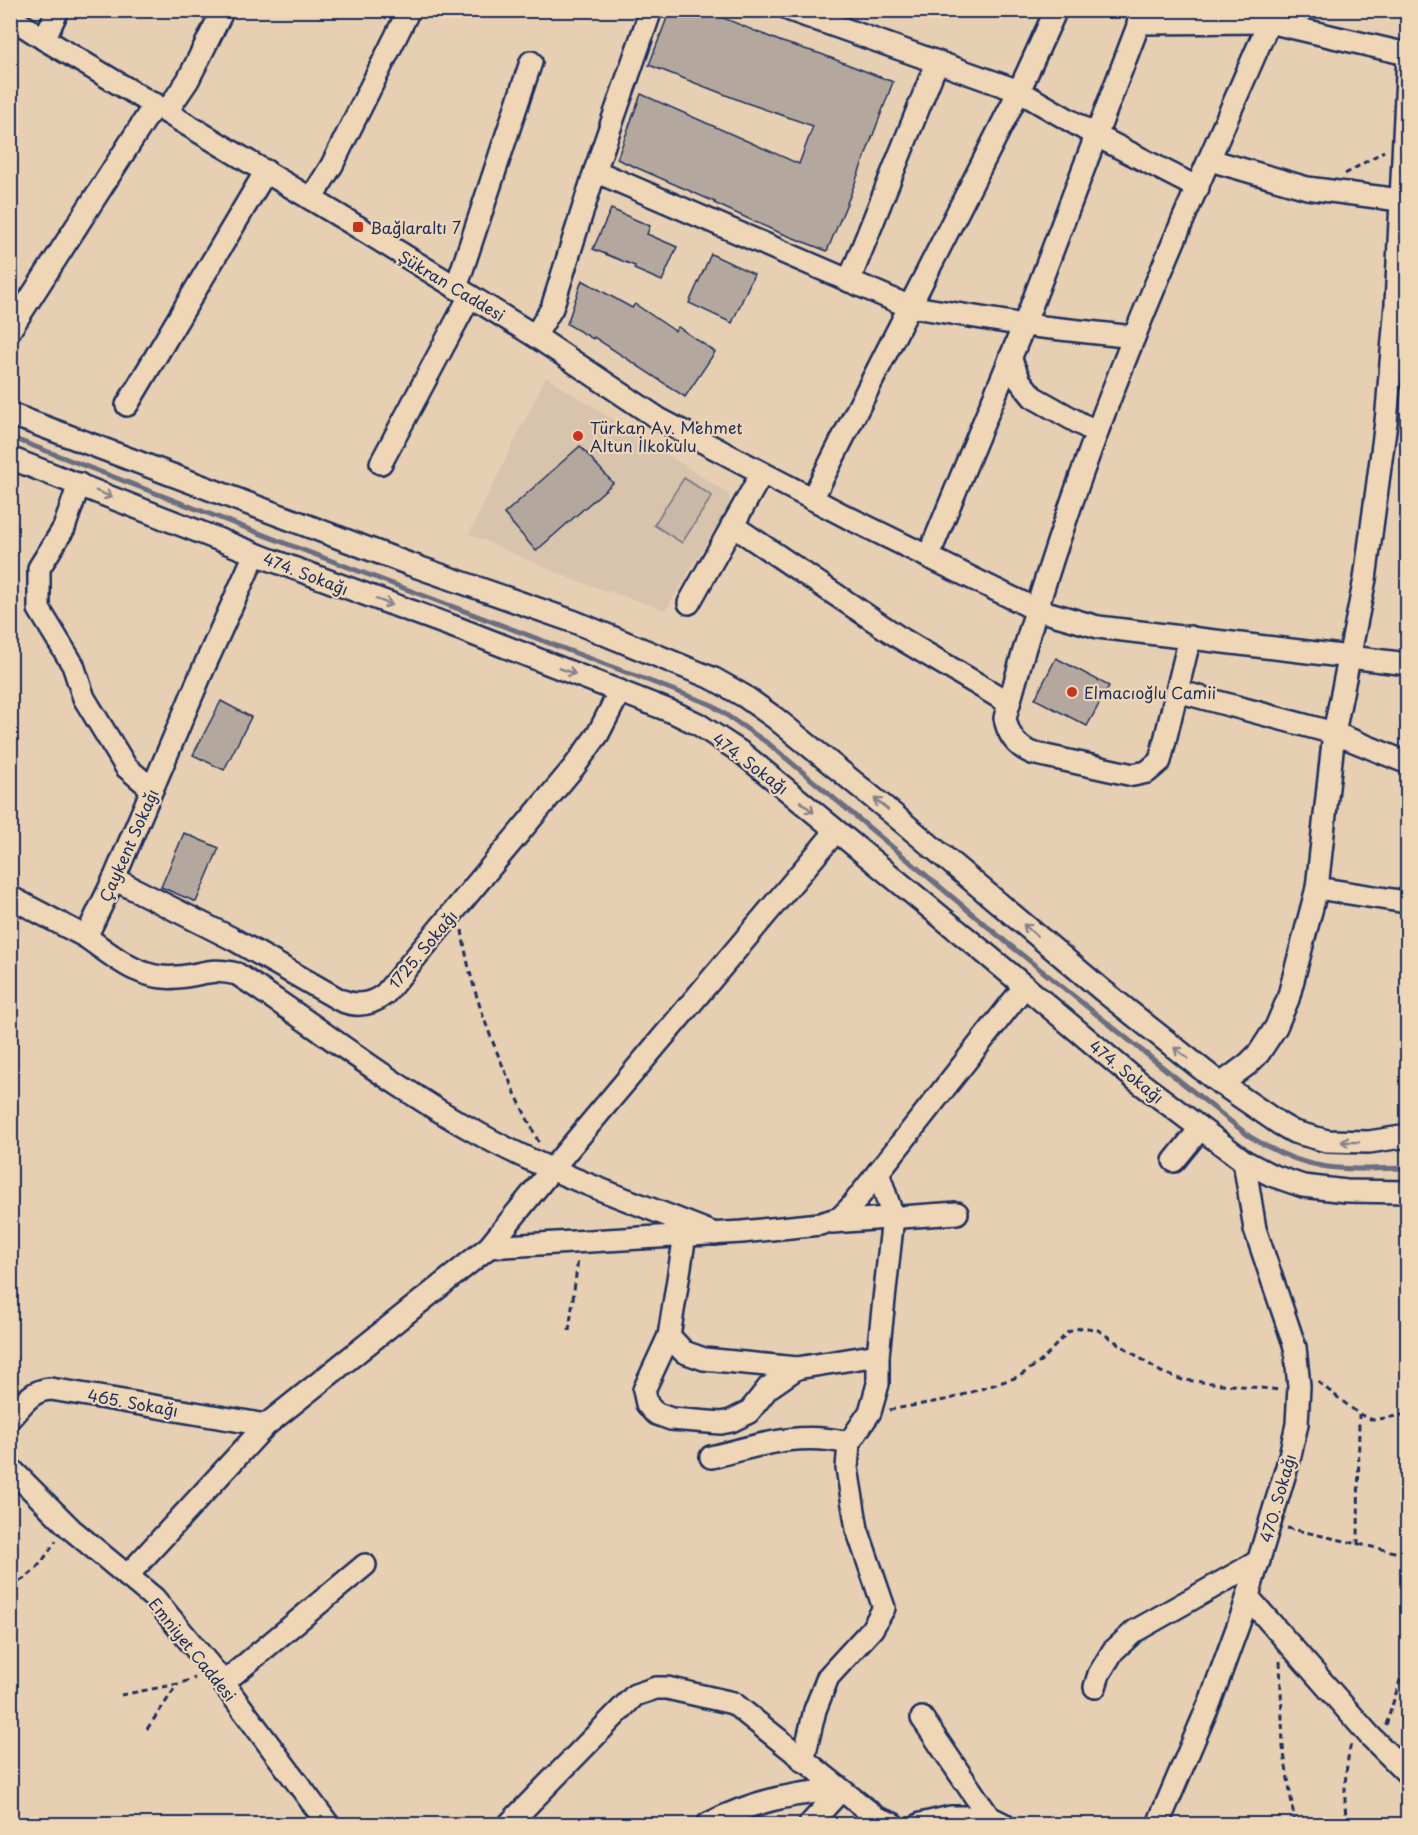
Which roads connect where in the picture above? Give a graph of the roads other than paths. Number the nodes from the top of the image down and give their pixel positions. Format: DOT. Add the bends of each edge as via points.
graph roads {
  1 [pos="58,10"];
  2 [pos="223,10"];
  3 [pos="409,10"];
  4 [pos="651,10"];
  5 [pos="790,10"];
  6 [pos="1056,10"];
  7 [pos="10,17"];
  8 [pos="1141,17"];
  9 [pos="1269,22"];
  10 [pos="44,39"];
  11 [pos="1407,54"];
  12 [pos="531,62"];
  13 [pos="937,62"];
  14 [pos="1407,80"];
  15 [pos="1019,91"];
  16 [pos="161,108"];
  17 [pos="1095,135"];
  18 [pos="1210,160"];
  19 [pos="266,171"];
  20 [pos="595,171"];
  21 [pos="1198,188"];
  22 [pos="311,199"];
  23 [pos="1400,200"];
  24 [pos="849,281"];
  25 [pos="463,292"];
  26 [pos="908,306"];
  27 [pos="1024,325"];
  28 [pos="10,330"];
  29 [pos="535,336"];
  30 [pos="1134,337"];
  31 [pos="1010,358"];
  32 [pos="127,405"];
  33 [pos="10,414"];
  34 [pos="1097,433"];
  35 [pos="10,458"];
  36 [pos="381,463"];
  37 [pos="762,473"];
  38 [pos="79,484"];
  39 [pos="812,499"];
  40 [pos="732,525"];
  41 [pos="255,554"];
  42 [pos="928,557"];
  43 [pos="689,603"];
  44 [pos="1035,609"];
  45 [pos="1190,637"];
  46 [pos="1350,657"];
  47 [pos="1407,664"];
  48 [pos="620,691"];
  49 [pos="1177,691"];
  50 [pos="1009,704"];
  51 [pos="1334,733"];
  52 [pos="1407,763"];
  53 [pos="152,789"];
  54 [pos="836,831"];
  55 [pos="114,879"];
  56 [pos="1317,888"];
  57 [pos="10,897"];
  58 [pos="1406,902"];
  59 [pos="86,937"];
  60 [pos="1025,986"];
  61 [pos="1221,1084"];
  62 [pos="1200,1129"];
  63 [pos="1407,1136"];
  64 [pos="1174,1161"];
  65 [pos="1244,1161"];
  66 [pos="552,1169"];
  67 [pos="878,1172"];
  68 [pos="1407,1192"];
  69 [pos="957,1213"];
  70 [pos="893,1217"];
  71 [pos="830,1222"];
  72 [pos="715,1234"];
  73 [pos="685,1235"];
  74 [pos="489,1246"];
  75 [pos="669,1336"];
  76 [pos="878,1355"];
  77 [pos="797,1368"];
  78 [pos="10,1418"];
  79 [pos="266,1425"];
  80 [pos="849,1443"];
  81 [pos="711,1457"];
  82 [pos="10,1468"];
  83 [pos="1259,1561"];
  84 [pos="365,1564"];
  85 [pos="127,1576"];
  86 [pos="1248,1597"];
  87 [pos="223,1683"];
  88 [pos="1095,1687"];
  89 [pos="922,1718"];
  90 [pos="803,1761"];
  91 [pos="1407,1774"];
  92 [pos="841,1790"];
  93 [pos="964,1821"];
  94 [pos="996,1821"];
  95 [pos="328,1824"];
  96 [pos="509,1824"];
  97 [pos="708,1824"];
  98 [pos="810,1824"];
  99 [pos="893,1824"];
  100 [pos="921,1824"];
  101 [pos="1158,1824"];
  1 -- 10 [label="street"];
  2 -- 16 [label="street" via="188,80"];
  3 -- 22 [label="street"];
  4 -- 20 [label="street"];
  5 -- 13 [label="street"];
  6 -- 15 [label="street"];
  7 -- 10 [label="street, Şükran Caddesi"];
  8 -- 9 [label="street"];
  8 -- 17 [label="street"];
  9 -- 11 [label="street"];
  9 -- 18 [label="street"];
  10 -- 16 [label="street, Şükran Caddesi"];
  11 -- 14 [label="street"];
  12 -- 25 [label="street"];
  13 -- 15 [label="street"];
  13 -- 24 [label="street"];
  14 -- 23 [label="street"];
  15 -- 17 [label="street"];
  15 -- 26 [label="street"];
  16 -- 19 [label="street, Şükran Caddesi"];
  16 -- 28 [label="street"];
  17 -- 21 [label="street"];
  17 -- 27 [label="street"];
  18 -- 21 [label="street"];
  18 -- 23 [label="street" via="1307,188"];
  19 -- 22 [label="street, Şükran Caddesi"];
  19 -- 32 [label="street"];
  20 -- 24 [label="street"];
  20 -- 29 [label="street" via="552,308"];
  21 -- 30 [label="street"];
  22 -- 25 [label="street, Şükran Caddesi"];
  23 -- 46 [label="street" via="1386,422"];
  24 -- 26 [label="street"];
  25 -- 29 [label="street, Şükran Caddesi"];
  25 -- 36 [label="street"];
  26 -- 27 [label="street"];
  26 -- 39 [label="street"];
  27 -- 30 [label="street"];
  27 -- 31 [label="street"];
  29 -- 37 [label="street, Şükran Caddesi" via="659,419"];
  30 -- 34 [label="street"];
  31 -- 34 [label="street" via="1020,381 1033,397"];
  31 -- 42 [label="street"];
  61 -- 33 [label="street, one-way" via="1102,990 813,748 730,687 575,622"];
  34 -- 44 [label="street"];
  35 -- 38 [label="street, 474. Sokağı"];
  37 -- 39 [label="street, Şükran Caddesi"];
  37 -- 40 [label="street"];
  38 -- 41 [label="street, 474. Sokağı, one-way"];
  38 -- 53 [label="street" via="64,528 39,568 39,609 73,665 84,698 126,767"];
  39 -- 42 [label="street, Şükran Caddesi"];
  40 -- 43 [label="street"];
  40 -- 50 [label="street" via="891,632"];
  41 -- 48 [label="street, 474. Sokağı, one-way"];
  41 -- 53 [label="street, Çaykent Sokağı"];
  42 -- 44 [label="street, Şükran Caddesi"];
  44 -- 45 [label="street, Şükran Caddesi" via="1098,627"];
  44 -- 50 [label="street"];
  45 -- 46 [label="street, Şükran Caddesi"];
  45 -- 49 [label="street"];
  46 -- 47 [label="street, Şükran Caddesi"];
  46 -- 51 [label="street"];
  48 -- 54 [label="street, 474. Sokağı, one-way" via="675,713 719,737"];
  48 -- 55 [label="street, 1725. Sokağı" via="587,751 385,994 370,1003 340,1000 233,939"];
  49 -- 50 [label="street" via="1160,761 1147,772 1133,775 1025,750 1014,741 1006,726"];
  49 -- 51 [label="street"];
  51 -- 52 [label="street"];
  51 -- 56 [label="street"];
  53 -- 55 [label="street, Çaykent Sokağı"];
  54 -- 60 [label="street, 474. Sokağı"];
  54 -- 66 [label="street"];
  55 -- 59 [label="street, Çaykent Sokağı"];
  56 -- 58 [label="street"];
  56 -- 61 [label="street" via="1288,999 1276,1027 1248,1064"];
  57 -- 59 [label="street"];
  59 -- 66 [label="street" via="139,973 166,977 212,970 237,974 431,1107"];
  60 -- 62 [label="street, 474. Sokağı"];
  60 -- 67 [label="street"];
  63 -- 61 [label="street, one-way" via="1369,1142 1310,1137 1280,1124"];
  62 -- 64 [label="street"];
  62 -- 65 [label="street, 474. Sokağı"];
  65 -- 68 [label="street, 474. Sokağı" via="1303,1186"];
  65 -- 83 [label="street, 470. Sokağı" via="1255,1229 1295,1347 1299,1392 1294,1442"];
  66 -- 72 [label="street"];
  66 -- 74 [label="street"];
  67 -- 70 [label="street"];
  67 -- 71 [label="street" via="845,1213"];
  69 -- 70 [label="street"];
  70 -- 71 [label="street"];
  70 -- 76 [label="street"];
  71 -- 72 [label="street"];
  72 -- 73 [label="street"];
  73 -- 74 [label="street"];
  73 -- 75 [label="street"];
  74 -- 79 [label="street"];
  75 -- 77 [label="street" via="684,1352 704,1359"];
  75 -- 77 [label="street" via="644,1390 647,1404 664,1417 731,1421 749,1412 768,1388"];
  76 -- 77 [label="street"];
  76 -- 80 [label="street" via="878,1384 870,1412"];
  78 -- 79 [label="street, 465. Sokağı" via="32,1394 51,1389"];
  79 -- 85 [label="street"];
  80 -- 81 [label="street" via="797,1437"];
  80 -- 90 [label="street" via="847,1468 857,1528 884,1608 872,1629 828,1677 815,1710"];
  82 -- 85 [label="street, Emniyet Caddesi" via="67,1525"];
  83 -- 86 [label="street, 470. Sokağı"];
  83 -- 88 [label="street" via="1135,1631 1113,1651"];
  84 -- 87 [label="street"];
  85 -- 87 [label="street, Emniyet Caddesi" via="154,1598"];
  86 -- 91 [label="street"];
  86 -- 101 [label="street, 470. Sokağı" via="1210,1701"];
  87 -- 95 [label="street, Emniyet Caddesi"];
  89 -- 94 [label="street"];
  90 -- 92 [label="street"];
  90 -- 96 [label="street" via="733,1703 656,1688 635,1695"];
  92 -- 97 [label="street" via="764,1801"];
  92 -- 98 [label="street"];
  92 -- 99 [label="street" via="877,1818"];
  93 -- 94 [label="street"];
  93 -- 100 [label="street" via="951,1817"];
}
